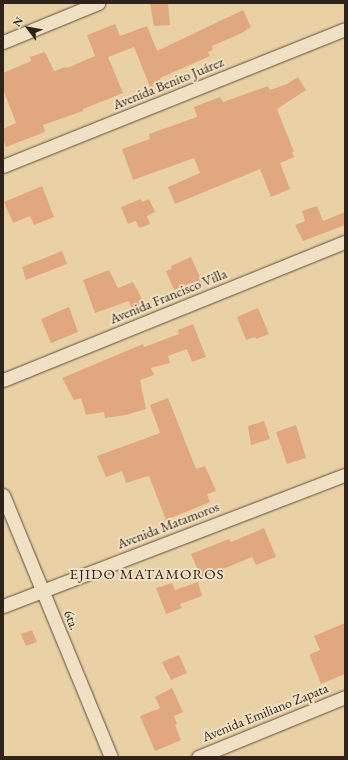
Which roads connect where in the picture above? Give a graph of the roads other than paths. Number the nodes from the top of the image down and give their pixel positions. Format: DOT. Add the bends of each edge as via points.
graph roads {
  1 [pos="98,3"];
  2 [pos="345,29"];
  3 [pos="3,42"];
  4 [pos="3,166"];
  5 [pos="345,242"];
  6 [pos="3,380"];
  7 [pos="345,474"];
  8 [pos="3,495"];
  9 [pos="43,590"];
  10 [pos="3,606"];
  11 [pos="345,697"];
  12 [pos="111,757"];
  13 [pos="198,757"];
  1 -- 3 [label="street"];
  2 -- 4 [label="street, Avenida Benito Juárez"];
  5 -- 6 [label="street, Avenida Francisco Villa"];
  7 -- 9 [label="street, Avenida Matamoros"];
  8 -- 9 [label="street, 6ta."];
  9 -- 10 [label="street, Avenida Matamoros"];
  9 -- 12 [label="street, 6ta."];
  11 -- 13 [label="street, Avenida Emiliano Zapata"];
}
